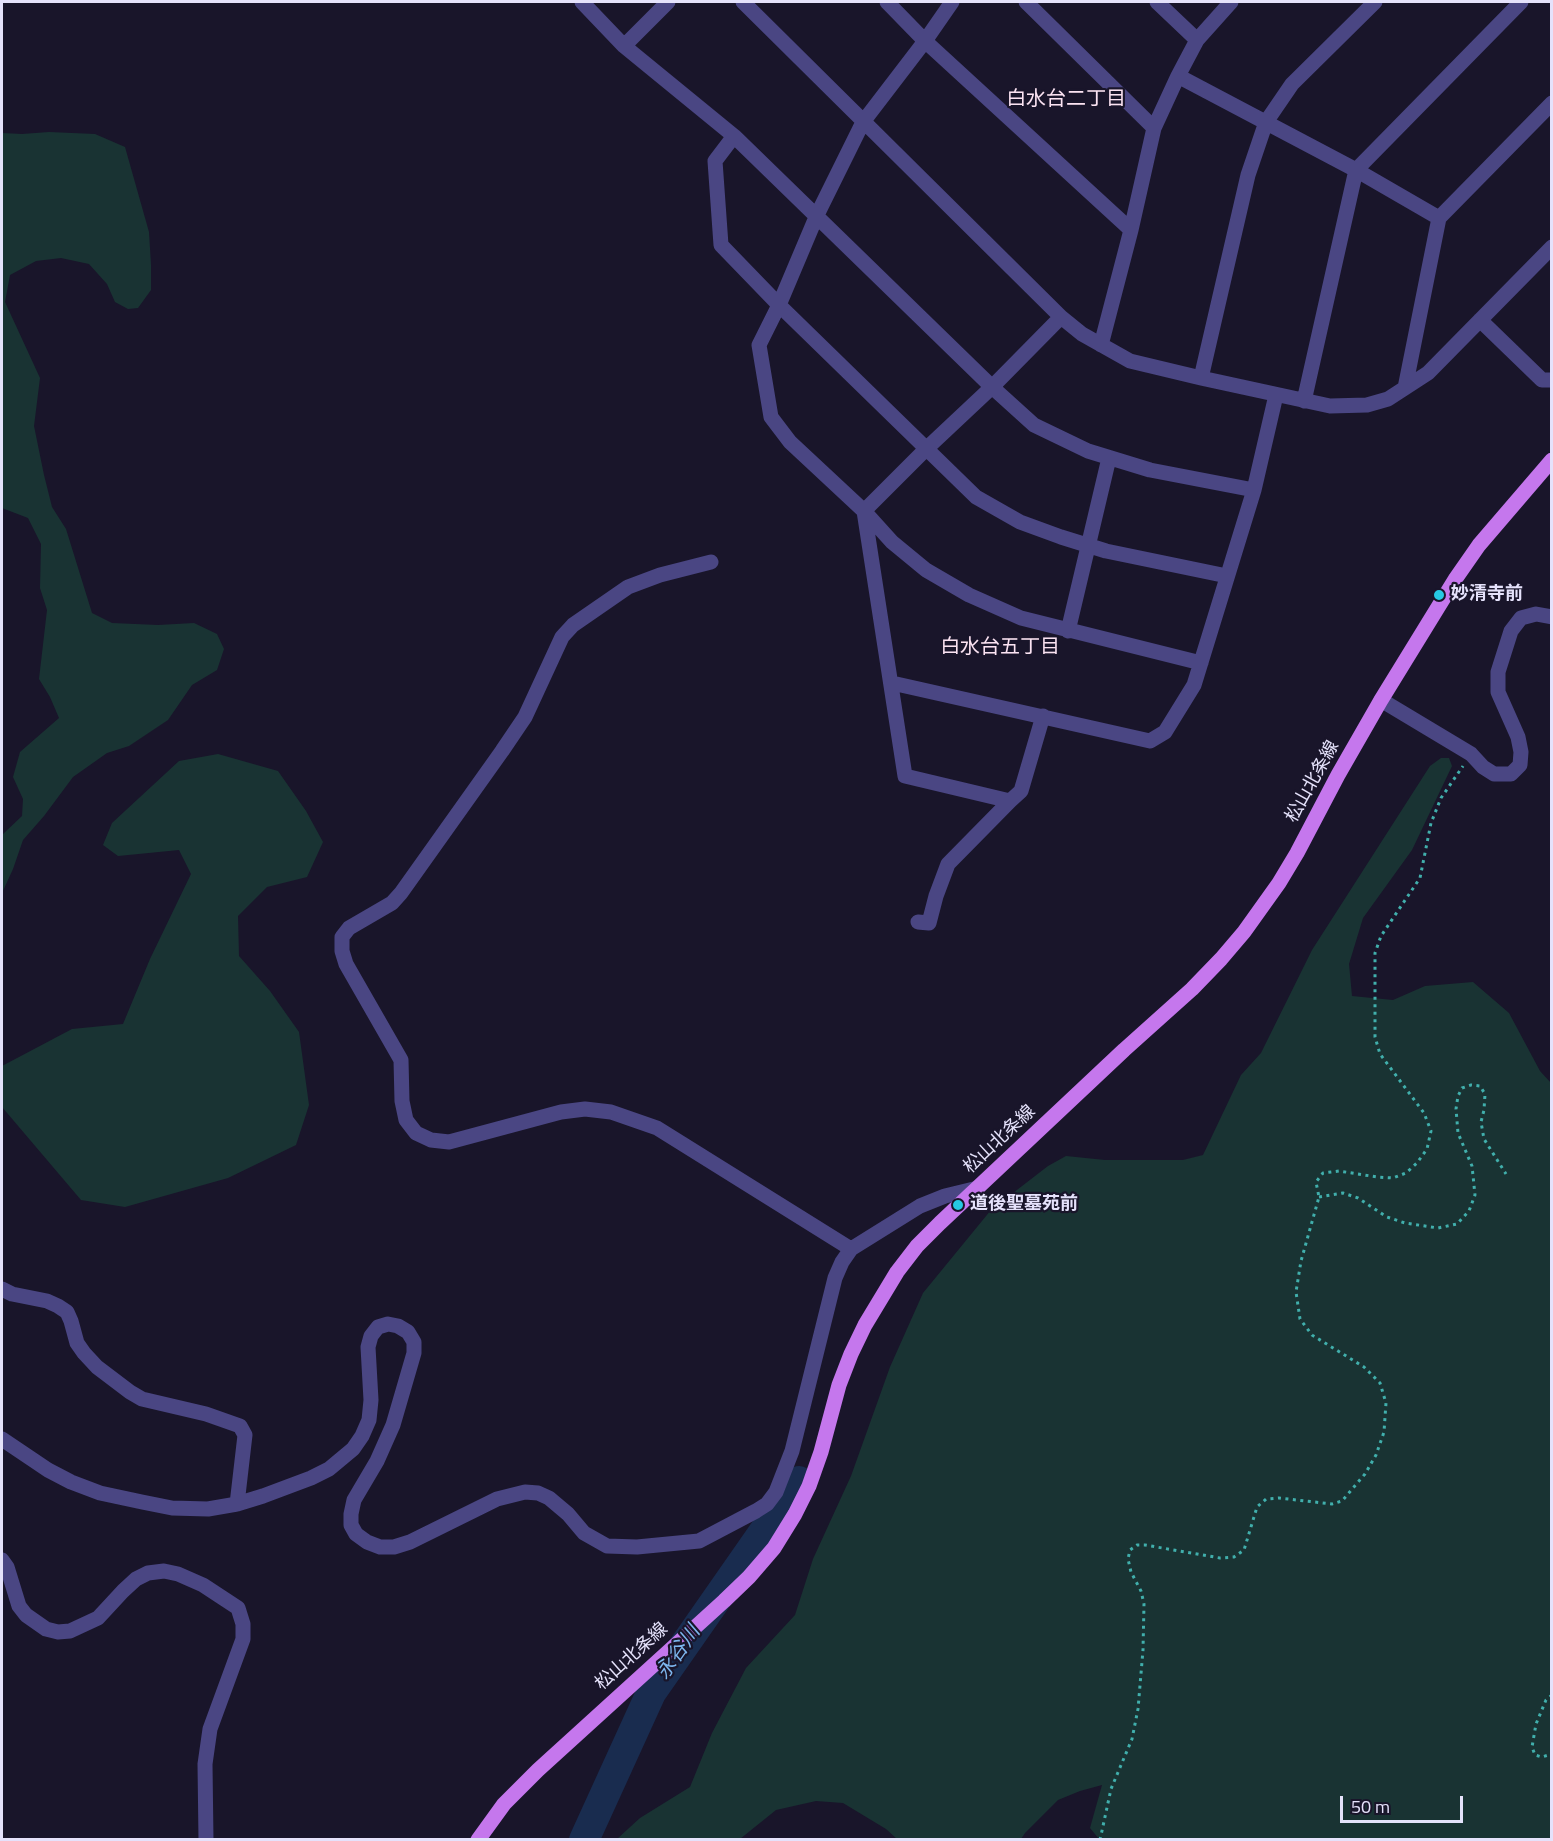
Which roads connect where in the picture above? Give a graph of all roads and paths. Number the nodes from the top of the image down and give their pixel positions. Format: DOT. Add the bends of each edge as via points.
graph roads {
  1 [pos="582,2"];
  2 [pos="668,2"];
  3 [pos="743,2"];
  4 [pos="887,2"];
  5 [pos="952,2"];
  6 [pos="1026,2"];
  7 [pos="1157,2"];
  8 [pos="1231,2"];
  9 [pos="1375,2"];
  10 [pos="1521,2"];
  11 [pos="1197,40"];
  12 [pos="925,41"];
  13 [pos="624,46"];
  14 [pos="1178,76"];
  15 [pos="1551,103"];
  16 [pos="863,122"];
  17 [pos="1266,122"];
  18 [pos="1154,128"];
  19 [pos="734,136"];
  20 [pos="1356,170"];
  21 [pos="817,215"];
  22 [pos="1439,218"];
  23 [pos="1131,231"];
  24 [pos="1551,247"];
  25 [pos="779,305"];
  26 [pos="1061,317"];
  27 [pos="1480,320"];
  28 [pos="1101,345"];
  29 [pos="1201,378"];
  30 [pos="1551,380"];
  31 [pos="992,387"];
  32 [pos="1405,388"];
  33 [pos="1276,395"];
  34 [pos="1304,401"];
  35 [pos="926,449"];
  36 [pos="1108,458"];
  37 [pos="1551,460"];
  38 [pos="1254,490"];
  39 [pos="864,511"];
  40 [pos="1088,545"];
  41 [pos="711,562"];
  42 [pos="1227,576"];
  43 [pos="1551,617"];
  44 [pos="1068,631"];
  45 [pos="1201,663"];
  46 [pos="892,683"];
  47 [pos="1381,700"];
  48 [pos="1043,716"];
  49 [pos="1470,754"];
  50 [pos="1010,801"];
  51 [pos="918,922"];
  52 [pos="1506,1174"];
  53 [pos="978,1188"];
  54 [pos="1319,1197"];
  55 [pos="851,1249"];
  56 [pos="2,1289"];
  57 [pos="2,1439"];
  58 [pos="237,1504"];
  59 [pos="2,1560"];
  60 [pos="1551,1695"];
  61 [pos="1551,1754"];
  62 [pos="206,1839"];
  63 [pos="478,1839"];
  64 [pos="1100,1839"];
  1 -- 13 [label="street"];
  2 -- 13 [label="street"];
  3 -- 16 [label="street"];
  4 -- 12 [label="street"];
  5 -- 12 [label="street"];
  6 -- 18 [label="street"];
  7 -- 11 [label="street"];
  8 -- 11 [label="street"];
  9 -- 17 [label="street" via="1292,84"];
  10 -- 20 [label="street"];
  11 -- 14 [label="street"];
  12 -- 16 [label="street"];
  12 -- 23 [label="street"];
  13 -- 19 [label="street"];
  14 -- 17 [label="street"];
  14 -- 18 [label="street"];
  15 -- 22 [label="street"];
  16 -- 21 [label="street"];
  16 -- 26 [label="street"];
  17 -- 20 [label="street"];
  17 -- 29 [label="street" via="1248,175"];
  18 -- 23 [label="street"];
  19 -- 21 [label="street"];
  19 -- 25 [label="street" via="715,161 721,245"];
  20 -- 22 [label="street"];
  20 -- 34 [label="street"];
  21 -- 25 [label="street"];
  21 -- 31 [label="street"];
  22 -- 32 [label="street"];
  23 -- 28 [label="street"];
  24 -- 27 [label="street"];
  25 -- 35 [label="street"];
  25 -- 39 [label="street" via="759,345 771,417 790,442"];
  26 -- 28 [label="street"];
  26 -- 31 [label="street"];
  27 -- 30 [label="street" via="1542,380"];
  27 -- 32 [label="street" via="1428,372"];
  28 -- 29 [label="street" via="1130,361"];
  29 -- 33 [label="street"];
  31 -- 35 [label="street"];
  31 -- 36 [label="street" via="1034,425"];
  32 -- 34 [label="street" via="1388,399 1367,405 1330,406"];
  33 -- 34 [label="street"];
  33 -- 38 [label="street"];
  35 -- 39 [label="street"];
  35 -- 40 [label="street" via="976,496 1020,522"];
  36 -- 38 [label="street"];
  36 -- 40 [label="street"];
  37 -- 47 [label="main road, 松山北条線" via="1479,545"];
  38 -- 42 [label="street"];
  39 -- 44 [label="street" via="892,542 926,570 1021,618"];
  39 -- 46 [label="street"];
  40 -- 42 [label="street"];
  40 -- 44 [label="street"];
  41 -- 55 [label="street" via="628,587 573,625 562,637 525,717 496,760 401,893 392,903 349,928 342,937 342,951 401,1060 402,1101 406,1120 416,1133 449,1142 561,1112 610,1112 657,1128"];
  42 -- 45 [label="street"];
  43 -- 49 [label="street" via="1536,614 1521,618 1511,631 1498,672 1498,692 1518,737 1520,765 1511,774 1494,774"];
  44 -- 45 [label="street"];
  45 -- 48 [label="street" via="1194,685 1165,732 1150,741"];
  46 -- 48 [label="street"];
  46 -- 50 [label="street" via="905,776"];
  47 -- 49 [label="street"];
  47 -- 53 [label="main road, 松山北条線" via="1297,853 1245,932 1191,989"];
  48 -- 50 [label="street" via="1021,791"];
  49 -- 54 [label="path" via="1441,798 1431,823 1420,878 1381,936 1375,953 1376,1037 1380,1054 1424,1113 1431,1131 1427,1149 1406,1173 1394,1178 1339,1171 1323,1173 1316,1182"];
  50 -- 51 [label="street" via="948,864 929,923"];
  52 -- 54 [label="path" via="1484,1139 1481,1122 1485,1094 1480,1086 1471,1084 1462,1088 1456,1109 1458,1133 1472,1166 1475,1195 1469,1211 1457,1224 1438,1228 1405,1222 1343,1193"];
  53 -- 55 [label="street" via="920,1206"];
  53 -- 63 [label="main road, 松山北条線" via="918,1246 871,1314 851,1354 808,1486 774,1548 724,1601 531,1776"];
  54 -- 64 [label="path" via="1299,1272 1296,1292 1300,1319 1312,1335 1364,1367 1380,1383 1386,1403 1379,1447 1365,1474 1342,1501 1332,1504 1266,1499 1257,1507 1245,1550 1234,1557 1145,1545 1130,1550 1131,1572 1144,1604 1138,1709 1132,1739 1111,1789"];
  55 -- 58 [label="street" via="835,1278 792,1451 776,1492 767,1504 699,1541 607,1546 584,1533 549,1498 525,1492 498,1499 394,1547 380,1547 356,1534 351,1525 354,1500 393,1425 414,1353 414,1342 408,1332 388,1324 371,1336 369,1420 353,1449 311,1478"];
  56 -- 58 [label="street" via="46,1301 67,1312 84,1353 142,1399 240,1426 245,1435"];
  57 -- 58 [label="street" via="48,1470 100,1493 191,1510"];
  59 -- 62 [label="street" via="26,1614 46,1629 58,1632 70,1631 98,1618 136,1579 148,1573 178,1574 238,1608 243,1639 208,1741"];
  60 -- 61 [label="path" via="1536,1724 1532,1747 1535,1755"];
}
